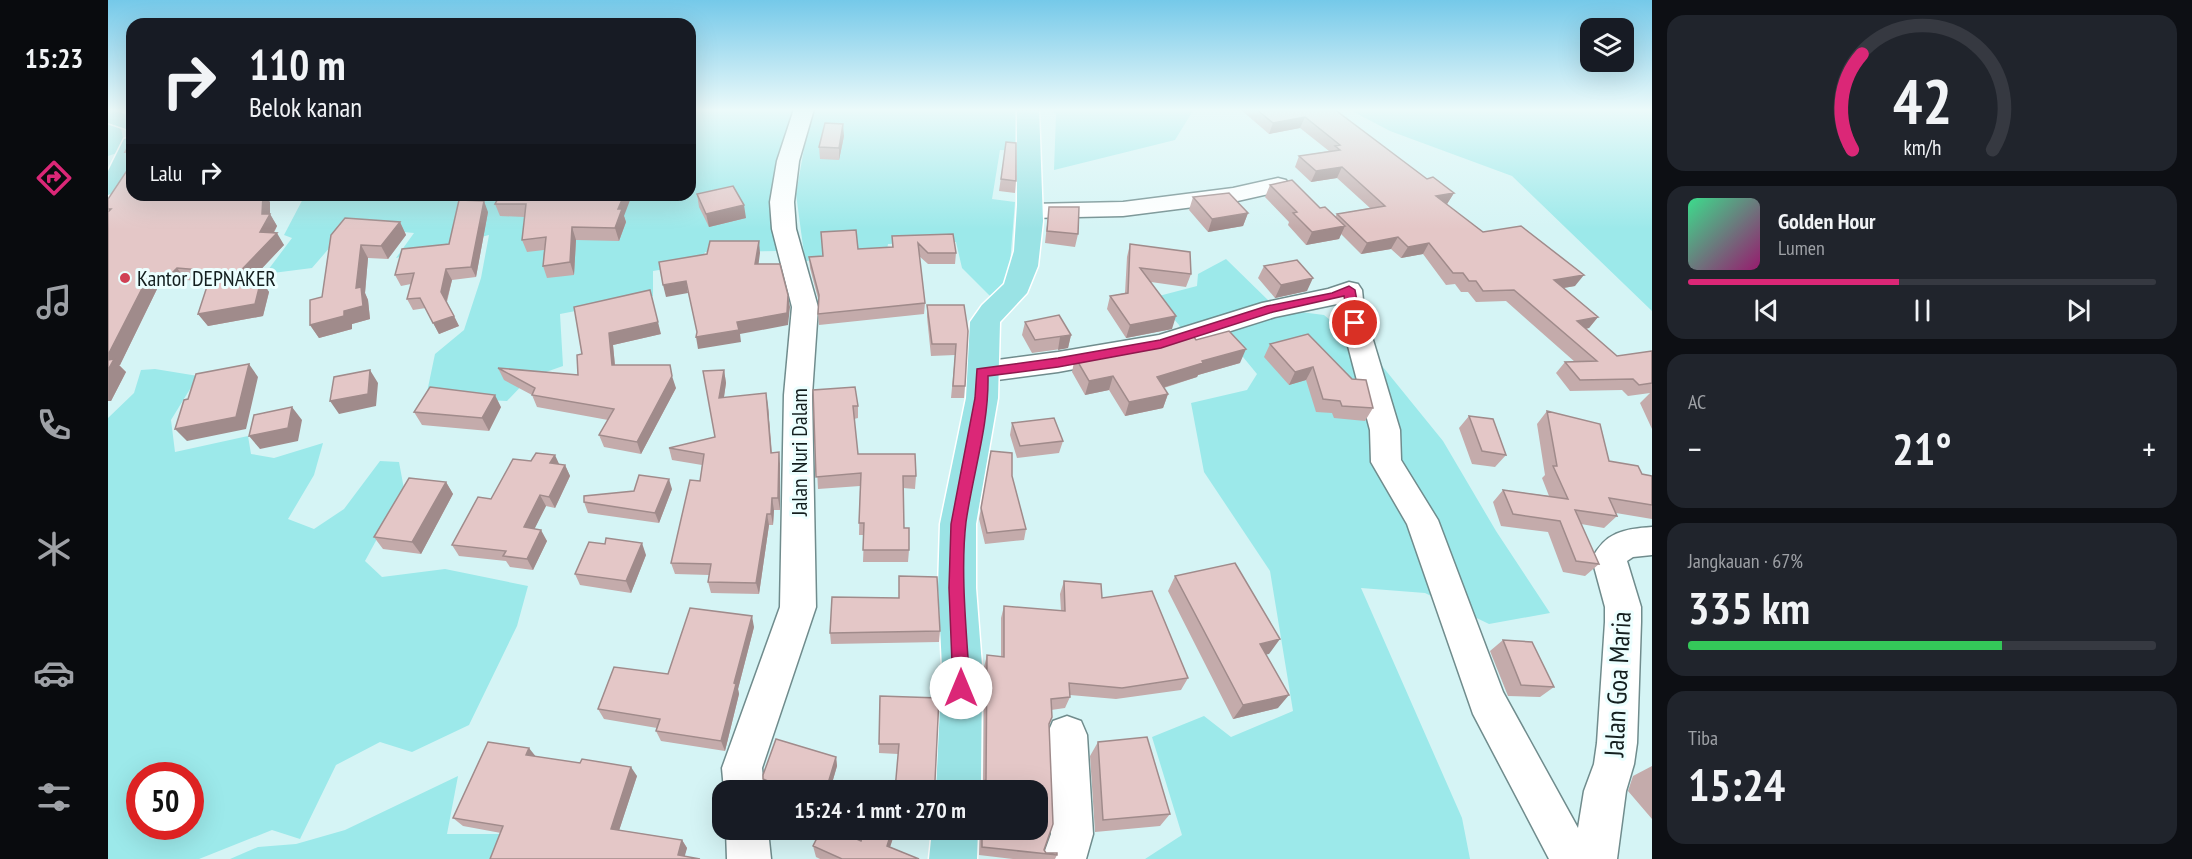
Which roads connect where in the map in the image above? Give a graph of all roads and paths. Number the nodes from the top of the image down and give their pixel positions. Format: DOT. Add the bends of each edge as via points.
graph roads {
  1 [pos="791,149"];
  2 [pos="1029,149"];
  3 [pos="126,161"];
  4 [pos="1278,185"];
  5 [pos="108,188"];
  6 [pos="1030,211"];
  7 [pos="982,372"];
  8 [pos="1652,541"];
  9 [pos="1068,735"];
  10 [pos="743,780"];
  11 [pos="958,780"];
  12 [pos="748,840"];
  13 [pos="954,840"];
  14 [pos="749,859"];
  15 [pos="953,859"];
  16 [pos="1064,859"];
  17 [pos="1572,859"];
  18 [pos="1595,859"];
  1 -- 10 [label="street, Jalan Nuri Dalam" via="782,202 784,230 805,307 798,406 798,607 742,768"];
  2 -- 6 [label="main road"];
  3 -- 5 [label="main road"];
  4 -- 6 [label="street" via="1123,209"];
  6 -- 7 [label="main road" via="1019,282 1011,297 986,318"];
  7 -- 11 [label="main road" via="982,398 958,524 962,666"];
  7 -- 17 [label="street" via="1161,344 1271,309 1349,290 1351,310 1385,430 1386,462 1422,520 1487,701"];
  8 -- 18 [label="street, Jalan Goa Maria" via="1626,544 1611,553 1609,559 1623,607 1623,622 1617,742"];
  9 -- 16 [label="street" via="1072,834"];
  12 -- 14 [label="street"];
  13 -- 15 [label="main road"];
}
